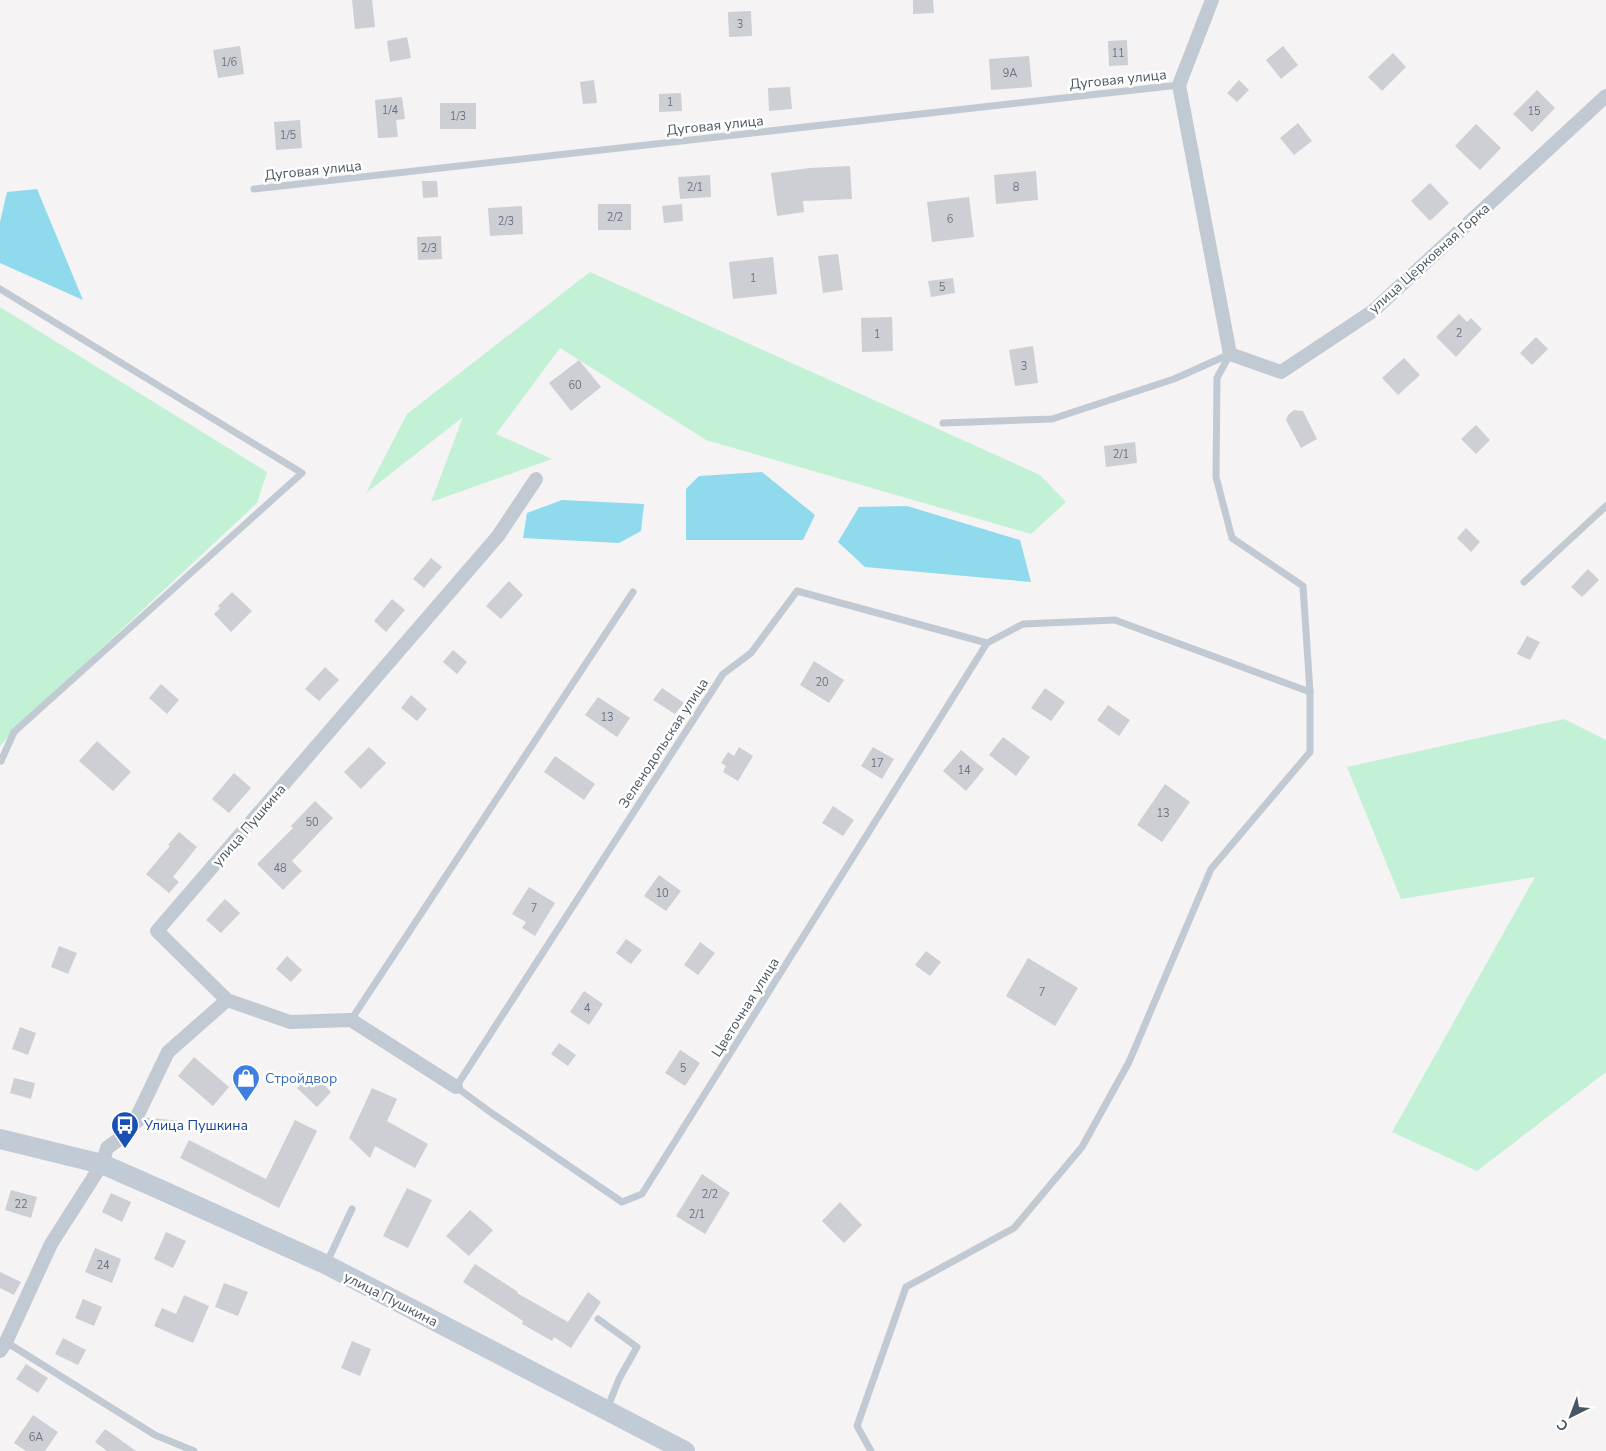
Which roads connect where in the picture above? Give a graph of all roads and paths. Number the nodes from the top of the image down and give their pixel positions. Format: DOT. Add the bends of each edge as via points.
graph roads {
  1 [pos="1212,0"];
  2 [pos="1179,85"];
  3 [pos="1606,96"];
  4 [pos="254,189"];
  5 [pos="0,289"];
  6 [pos="1230,354"];
  7 [pos="943,423"];
  8 [pos="536,479"];
  9 [pos="1606,506"];
  10 [pos="1524,582"];
  11 [pos="633,592"];
  12 [pos="987,643"];
  13 [pos="1310,692"];
  14 [pos="0,761"];
  15 [pos="226,1000"];
  16 [pos="351,1020"];
  17 [pos="456,1087"];
  18 [pos="176,1124"];
  19 [pos="130,1131"];
  20 [pos="0,1139"];
  21 [pos="102,1164"];
  22 [pos="352,1209"];
  23 [pos="325,1264"];
  24 [pos="598,1319"];
  25 [pos="3,1347"];
  26 [pos="607,1410"];
  27 [pos="678,1449"];
  28 [pos="194,1451"];
  29 [pos="871,1451"];
  1 -- 2 [label="street"];
  2 -- 4 [label="lane, Дуговая улица"];
  2 -- 6 [label="street"];
  3 -- 6 [label="street, улица Церковная Горка" via="1373,311 1281,372"];
  5 -- 14 [label="lane" via="302,473 14,732"];
  6 -- 7 [label="lane" via="1174,379 1052,419"];
  6 -- 13 [label="lane" via="1217,378 1216,477 1232,538 1303,586"];
  8 -- 15 [label="street, улица Пушкина" via="498,536 157,931"];
  9 -- 10 [label="lane"];
  11 -- 16 [label="lane"];
  12 -- 13 [label="lane" via="1023,624 1115,620"];
  12 -- 17 [label="lane, Зеленодольская улица" via="796,592 751,653 723,674"];
  12 -- 17 [label="lane, Цветочная улица" via="642,1194 622,1202"];
  13 -- 29 [label="lane" via="1310,752 1211,869 1129,1062 1082,1147 1014,1228 906,1288 857,1426"];
  15 -- 16 [label="street" via="290,1022"];
  15 -- 19 [label="street" via="168,1052"];
  16 -- 17 [label="street"];
  18 -- 19 [label="lane" via="143,1122"];
  19 -- 21 [label="street" via="107,1148"];
  20 -- 21 [label="main road, улица Пушкина"];
  21 -- 23 [label="main road, улица Пушкина"];
  21 -- 25 [label="street" via="51,1244"];
  22 -- 23 [label="lane"];
  23 -- 26 [label="main road, улица Пушкина"];
  24 -- 26 [label="lane" via="637,1347"];
  25 -- 28 [label="lane" via="156,1435"];
  26 -- 27 [label="main road, улица Пушкина"];
}
